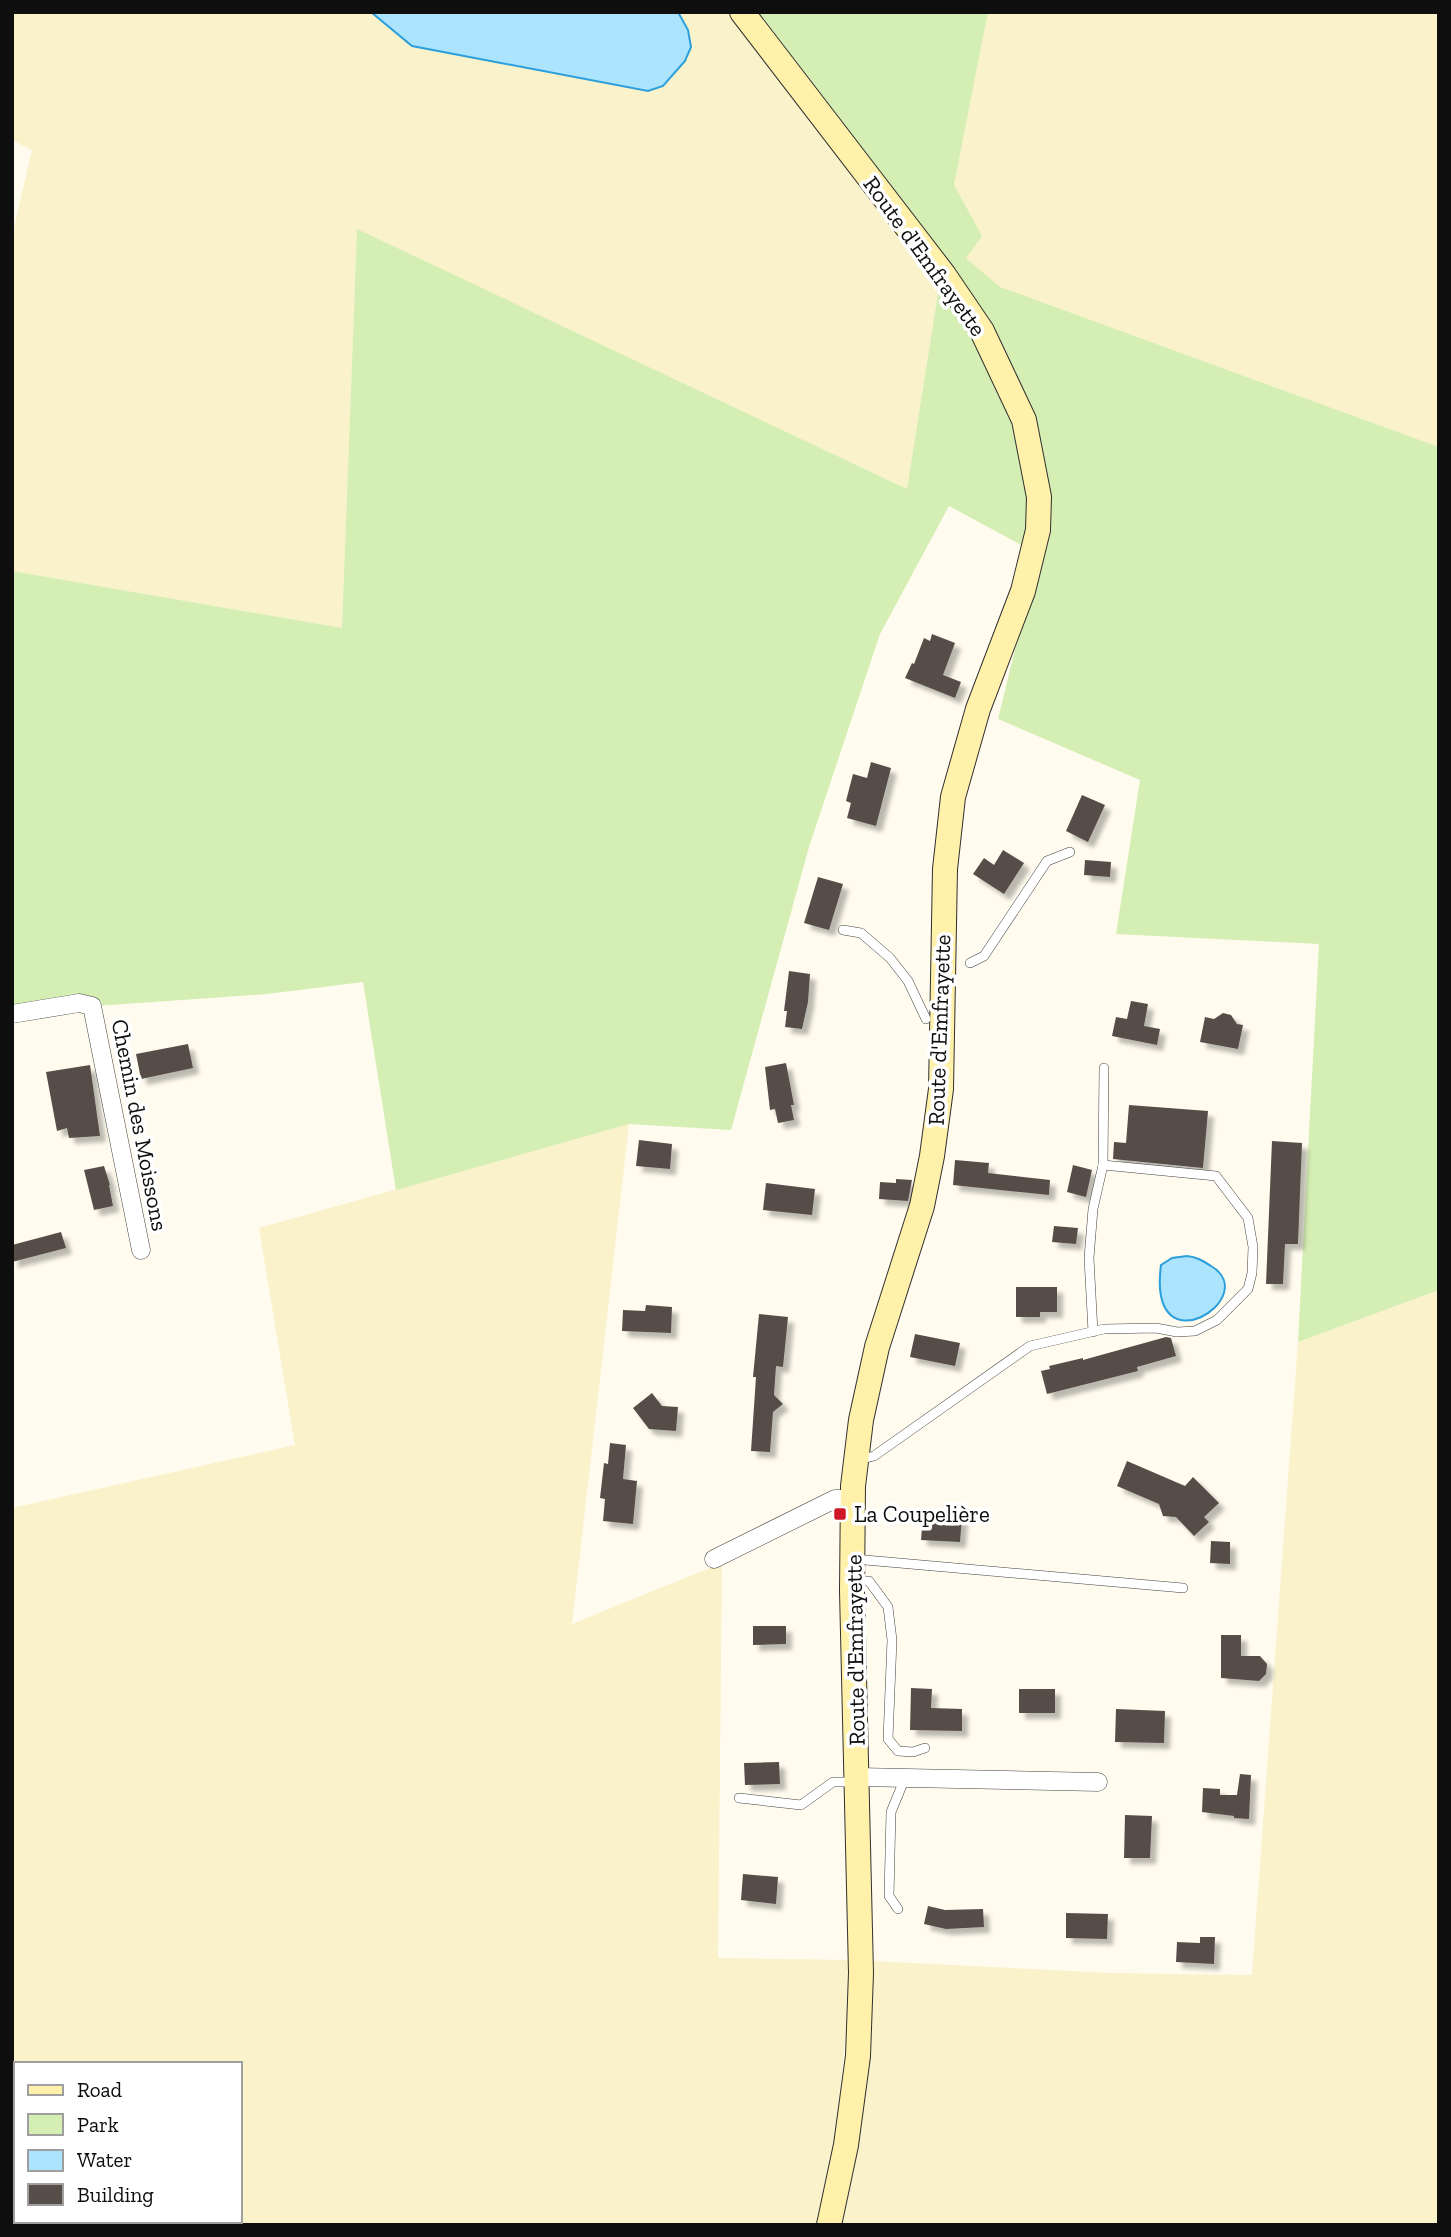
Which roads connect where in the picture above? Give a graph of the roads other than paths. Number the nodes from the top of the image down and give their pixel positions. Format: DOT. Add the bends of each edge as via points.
graph roads {
  1 [pos="742,12"];
  2 [pos="1070,852"];
  3 [pos="843,930"];
  4 [pos="970,963"];
  5 [pos="12,1014"];
  6 [pos="926,1020"];
  7 [pos="1104,1068"];
  8 [pos="1103,1165"];
  9 [pos="141,1250"];
  10 [pos="1093,1332"];
  11 [pos="856,1460"];
  12 [pos="853,1499"];
  13 [pos="715,1559"];
  14 [pos="852,1570"];
  15 [pos="1183,1588"];
  16 [pos="925,1748"];
  17 [pos="905,1778"];
  18 [pos="858,1779"];
  19 [pos="1098,1782"];
  20 [pos="739,1798"];
  21 [pos="898,1909"];
  22 [pos="828,2225"];
  1 -- 11 [label="street, Route d'Emfrayette" via="982,331 1024,420 1039,497 1038,530 1023,592 978,709 953,797 945,869 941,1088 932,1156 922,1206 877,1346"];
  2 -- 4 [label="lane" via="1047,862 984,956"];
  3 -- 6 [label="lane" via="862,933 890,958 908,981"];
  5 -- 9 [label="street, Chemin des Moissons" via="79,1003 92,1006"];
  7 -- 8 [label="lane"];
  8 -- 10 [label="lane" via="1088,1258"];
  8 -- 10 [label="lane" via="1216,1177 1248,1218 1252,1273 1248,1289 1236,1303 1195,1331"];
  10 -- 11 [label="lane" via="1030,1346 874,1457"];
  11 -- 12 [label="street, Route d'Emfrayette"];
  12 -- 13 [label="street" via="835,1499"];
  12 -- 14 [label="street, Route d'Emfrayette"];
  14 -- 15 [label="lane"];
  14 -- 16 [label="lane" via="869,1581 888,1607 892,1640 888,1739 898,1751"];
  14 -- 18 [label="street, Route d'Emfrayette"];
  17 -- 18 [label="street"];
  17 -- 19 [label="street"];
  17 -- 21 [label="lane" via="891,1812 889,1896"];
  18 -- 20 [label="lane" via="833,1782 801,1805"];
  18 -- 22 [label="street, Route d'Emfrayette" via="862,1968 858,2056 846,2145"];
}
